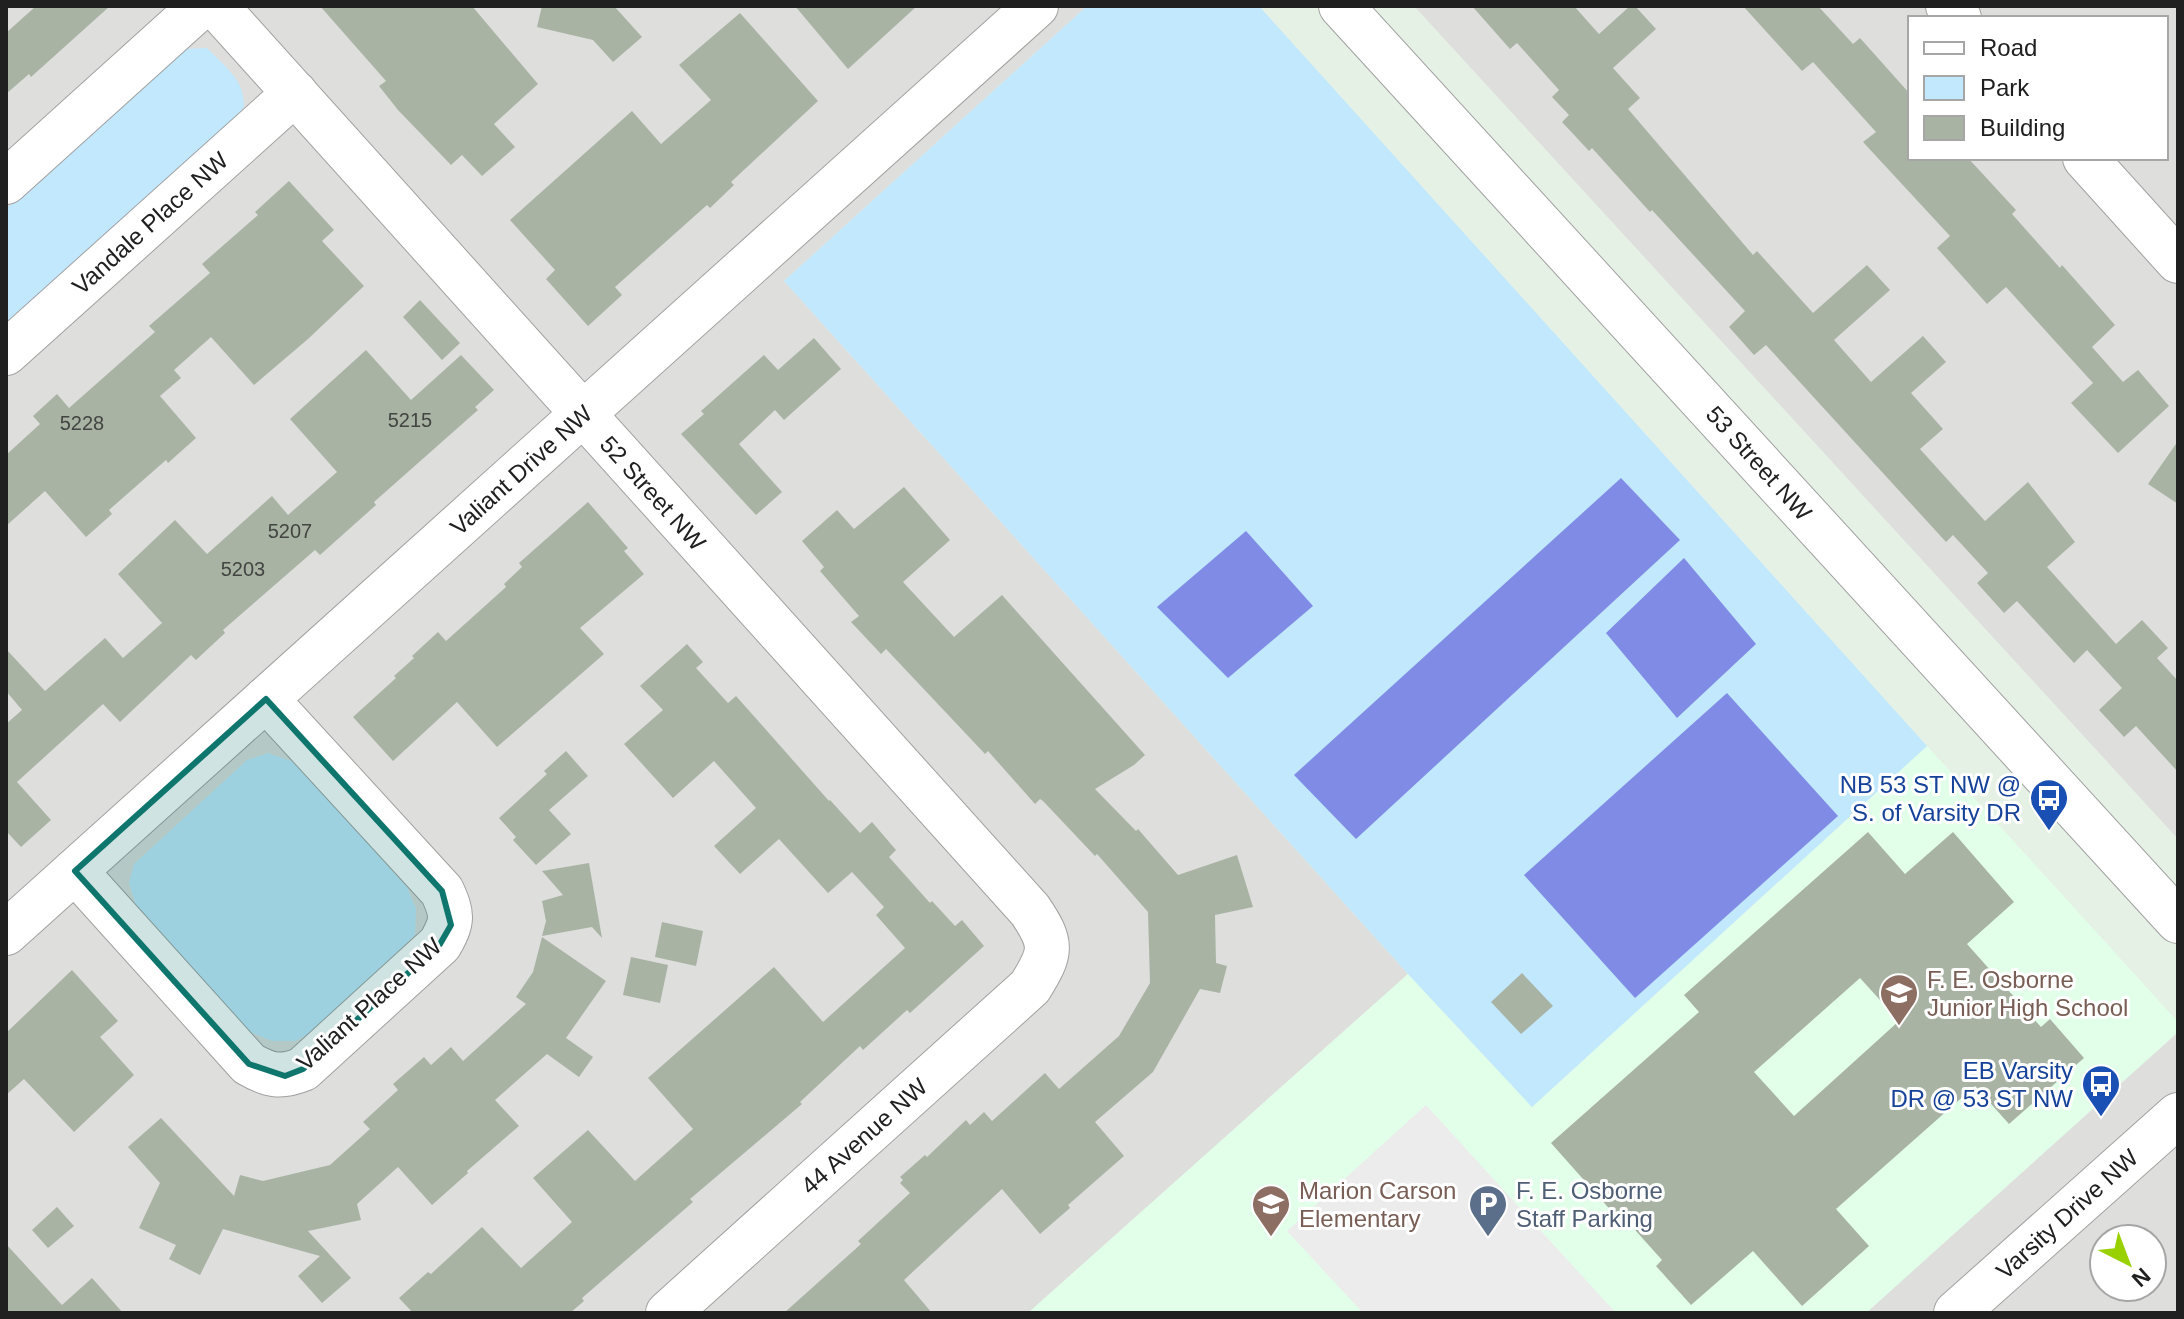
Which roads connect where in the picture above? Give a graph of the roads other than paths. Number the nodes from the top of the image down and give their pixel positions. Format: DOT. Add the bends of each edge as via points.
graph roads {
  1 [pos="201,6"];
  2 [pos="216,6"];
  3 [pos="1036,6"];
  4 [pos="1341,6"];
  5 [pos="295,93"];
  6 [pos="2087,160"];
  7 [pos="6,182"];
  8 [pos="2178,261"];
  9 [pos="6,353"];
  10 [pos="583,415"];
  11 [pos="266,699"];
  12 [pos="75,871"];
  13 [pos="2178,921"];
  14 [pos="6,933"];
  15 [pos="1048,950"];
  16 [pos="2178,1115"];
  17 [pos="668,1313"];
  18 [pos="1956,1313"];
  1 -- 7 [label="street"];
  2 -- 5 [label="street, 52 Street NW"];
  3 -- 10 [label="street, Valiant Drive NW"];
  4 -- 13 [label="street, 53 Street NW"];
  5 -- 9 [label="street, Vandale Place NW"];
  5 -- 10 [label="street, 52 Street NW"];
  6 -- 8 [label="street"];
  10 -- 11 [label="street, Valiant Drive NW"];
  10 -- 15 [label="street, 52 Street NW" via="1030,910 1045,931"];
  11 -- 12 [label="street, Valiant Drive NW"];
  11 -- 12 [label="street, Valiant Place NW" via="442,891 450,907 451,925 440,944 303,1069 285,1076 249,1064"];
  12 -- 14 [label="street, Valiant Drive NW"];
  15 -- 17 [label="street, 44 Avenue NW" via="1030,987"];
  16 -- 18 [label="street, Varsity Drive NW"];
}
